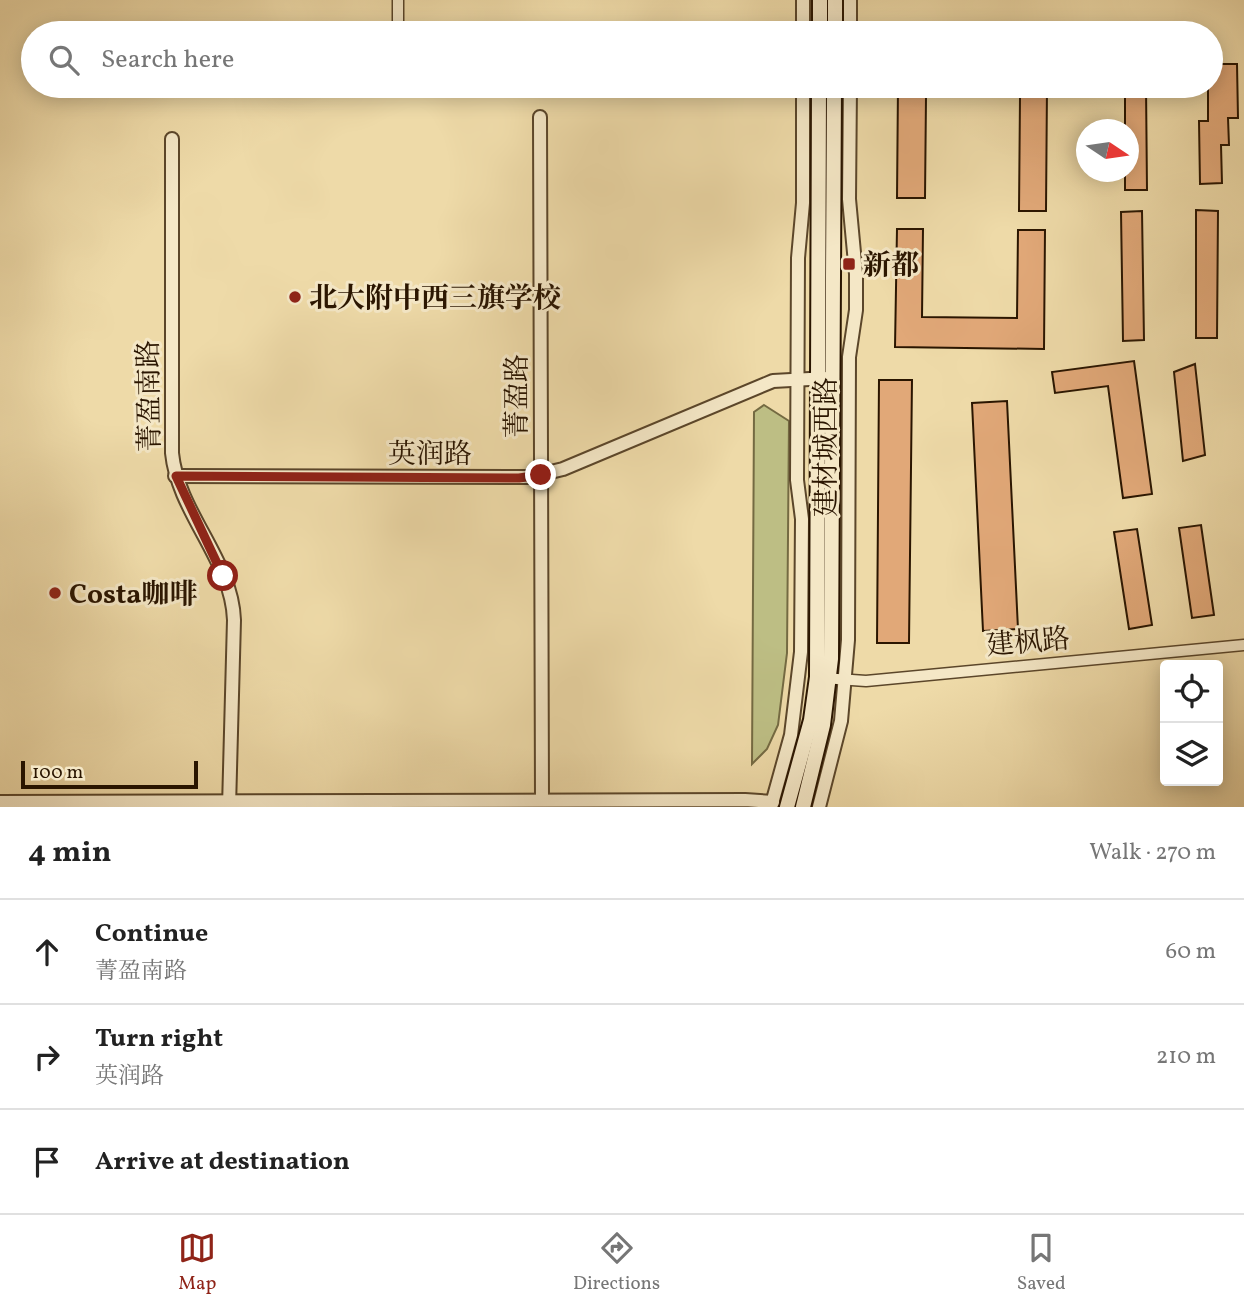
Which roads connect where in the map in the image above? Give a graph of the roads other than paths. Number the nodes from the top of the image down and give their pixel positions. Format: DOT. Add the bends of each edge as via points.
graph roads {
  1 [pos="398,0"];
  2 [pos="803,0"];
  3 [pos="820,0"];
  4 [pos="835,0"];
  5 [pos="850,0"];
  6 [pos="398,21"];
  7 [pos="803,21"];
  8 [pos="820,21"];
  9 [pos="835,21"];
  10 [pos="850,21"];
  11 [pos="803,98"];
  12 [pos="819,98"];
  13 [pos="834,98"];
  14 [pos="850,98"];
  15 [pos="540,117"];
  16 [pos="172,139"];
  17 [pos="798,378"];
  18 [pos="826,378"];
  19 [pos="541,475"];
  20 [pos="176,476"];
  21 [pos="1244,645"];
  22 [pos="824,678"];
  23 [pos="846,680"];
  24 [pos="811,720"];
  25 [pos="780,778"];
  26 [pos="542,800"];
  27 [pos="0,802"];
  28 [pos="229,804"];
  29 [pos="777,805"];
  30 [pos="803,807"];
  31 [pos="819,807"];
  1 -- 6 [label="street"];
  2 -- 7 [label="street"];
  3 -- 8 [label="main road"];
  4 -- 9 [label="main road"];
  5 -- 10 [label="street"];
  11 -- 17 [label="street, 建材城西路"];
  12 -- 18 [label="main road, 建材城西路"];
  13 -- 18 [label="main road, 建材城西路"];
  14 -- 23 [label="street, 建材城西路" via="849,199 856,250 856,310 849,357"];
  15 -- 19 [label="street, 菁盈路"];
  16 -- 20 [label="street, 菁盈南路" via="172,444"];
  17 -- 18 [label="street, 英润路"];
  17 -- 19 [label="street, 英润路" via="767,384"];
  17 -- 25 [label="street, 建材城西路" via="801,652 796,704"];
  18 -- 22 [label="main road, 建材城西路"];
  19 -- 20 [label="street, 英润路"];
  19 -- 26 [label="street, 菁盈路"];
  20 -- 28 [label="street, 菁盈南路" via="232,598"];
  21 -- 23 [label="street, 建枫路"];
  22 -- 23 [label="street, 建枫路"];
  22 -- 24 [label="main road, 建材城西路"];
  22 -- 30 [label="main road, 建材城西路" via="818,750"];
  23 -- 31 [label="street, 建材城西路" via="837,740"];
  24 -- 25 [label="street"];
  24 -- 29 [label="main road, 建材城西路"];
  25 -- 29 [label="street, 建材城西路"];
  26 -- 28 [label="street"];
  26 -- 29 [label="street"];
  27 -- 28 [label="street"];
}
